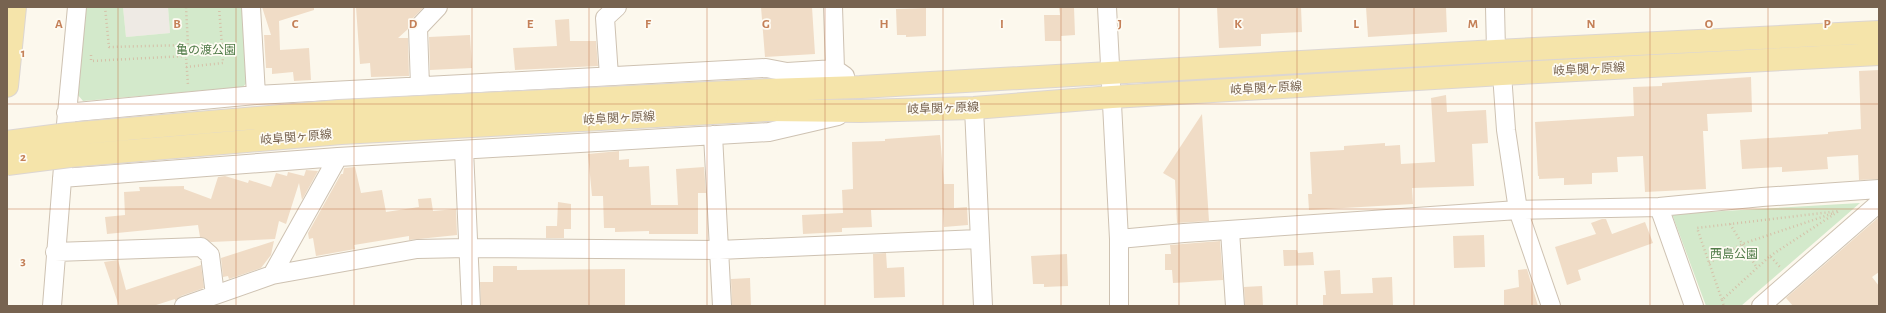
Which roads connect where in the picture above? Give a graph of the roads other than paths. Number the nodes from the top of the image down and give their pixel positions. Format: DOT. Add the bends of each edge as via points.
graph roads {
  1 [pos="15,7"];
  2 [pos="77,7"];
  3 [pos="251,7"];
  4 [pos="438,7"];
  5 [pos="617,7"];
  6 [pos="834,7"];
  7 [pos="1107,7"];
  8 [pos="1495,7"];
  9 [pos="1879,32"];
  10 [pos="1496,51"];
  11 [pos="1879,54"];
  12 [pos="835,69"];
  13 [pos="1110,73"];
  14 [pos="1502,74"];
  15 [pos="609,76"];
  16 [pos="7,86"];
  17 [pos="420,86"];
  18 [pos="860,87"];
  19 [pos="256,95"];
  20 [pos="1112,97"];
  21 [pos="768,100"];
  22 [pos="974,108"];
  23 [pos="860,111"];
  24 [pos="66,113"];
  25 [pos="713,135"];
  26 [pos="7,142"];
  27 [pos="464,150"];
  28 [pos="338,157"];
  29 [pos="7,164"];
  30 [pos="62,178"];
  31 [pos="1879,189"];
  32 [pos="1879,203"];
  33 [pos="1659,207"];
  34 [pos="1518,210"];
  35 [pos="1230,231"];
  36 [pos="979,239"];
  37 [pos="1119,240"];
  38 [pos="468,248"];
  39 [pos="719,250"];
  40 [pos="55,252"];
  41 [pos="272,275"];
  42 [pos="215,295"];
  43 [pos="187,305"];
  44 [pos="52,306"];
  45 [pos="471,306"];
  46 [pos="722,306"];
  47 [pos="983,306"];
  48 [pos="1119,306"];
  49 [pos="1235,306"];
  50 [pos="1551,306"];
  51 [pos="1694,306"];
  52 [pos="1761,306"];
  1 -- 16 [label="main road"];
  2 -- 24 [label="street"];
  3 -- 19 [label="street"];
  4 -- 17 [label="street" via="418,28"];
  5 -- 15 [label="street" via="605,18"];
  6 -- 12 [label="street"];
  7 -- 13 [label="street"];
  8 -- 10 [label="street"];
  9 -- 10 [label="main road, 岐阜関ヶ原線"];
  10 -- 13 [label="main road, 岐阜関ヶ原線"];
  11 -- 14 [label="main road, 岐阜関ヶ原線"];
  12 -- 15 [label="street" via="787,72 766,68"];
  12 -- 18 [label="street"];
  13 -- 18 [label="main road, 岐阜関ヶ原線"];
  13 -- 20 [label="street"];
  14 -- 20 [label="main road, 岐阜関ヶ原線"];
  14 -- 34 [label="street" via="1506,130"];
  15 -- 17 [label="street"];
  17 -- 19 [label="street"];
  18 -- 21 [label="main road, 岐阜関ヶ原線"];
  19 -- 24 [label="street"];
  20 -- 22 [label="main road, 岐阜関ヶ原線"];
  20 -- 37 [label="street"];
  21 -- 23 [label="main road, 岐阜関ヶ原線"];
  21 -- 26 [label="main road, 岐阜関ヶ原線, bridge" via="339,111 68,134"];
  21 -- 29 [label="main road, 岐阜関ヶ原線, bridge" via="341,133 70,156"];
  22 -- 23 [label="main road, 岐阜関ヶ原線"];
  22 -- 36 [label="street"];
  23 -- 25 [label="street" via="769,132"];
  24 -- 30 [label="street"];
  25 -- 27 [label="street"];
  25 -- 39 [label="street"];
  27 -- 28 [label="street"];
  27 -- 38 [label="street"];
  28 -- 30 [label="street"];
  28 -- 41 [label="street"];
  30 -- 40 [label="street"];
  31 -- 33 [label="street"];
  32 -- 52 [label="street"];
  33 -- 34 [label="street"];
  33 -- 51 [label="street"];
  34 -- 35 [label="street"];
  34 -- 50 [label="street"];
  35 -- 37 [label="street"];
  35 -- 49 [label="street"];
  36 -- 39 [label="street"];
  36 -- 47 [label="street"];
  37 -- 48 [label="street"];
  38 -- 39 [label="street"];
  38 -- 41 [label="street" via="417,249"];
  38 -- 45 [label="street"];
  39 -- 46 [label="street"];
  40 -- 42 [label="street" via="201,247 210,255"];
  40 -- 44 [label="street"];
  41 -- 42 [label="street"];
  42 -- 43 [label="street"];
}
